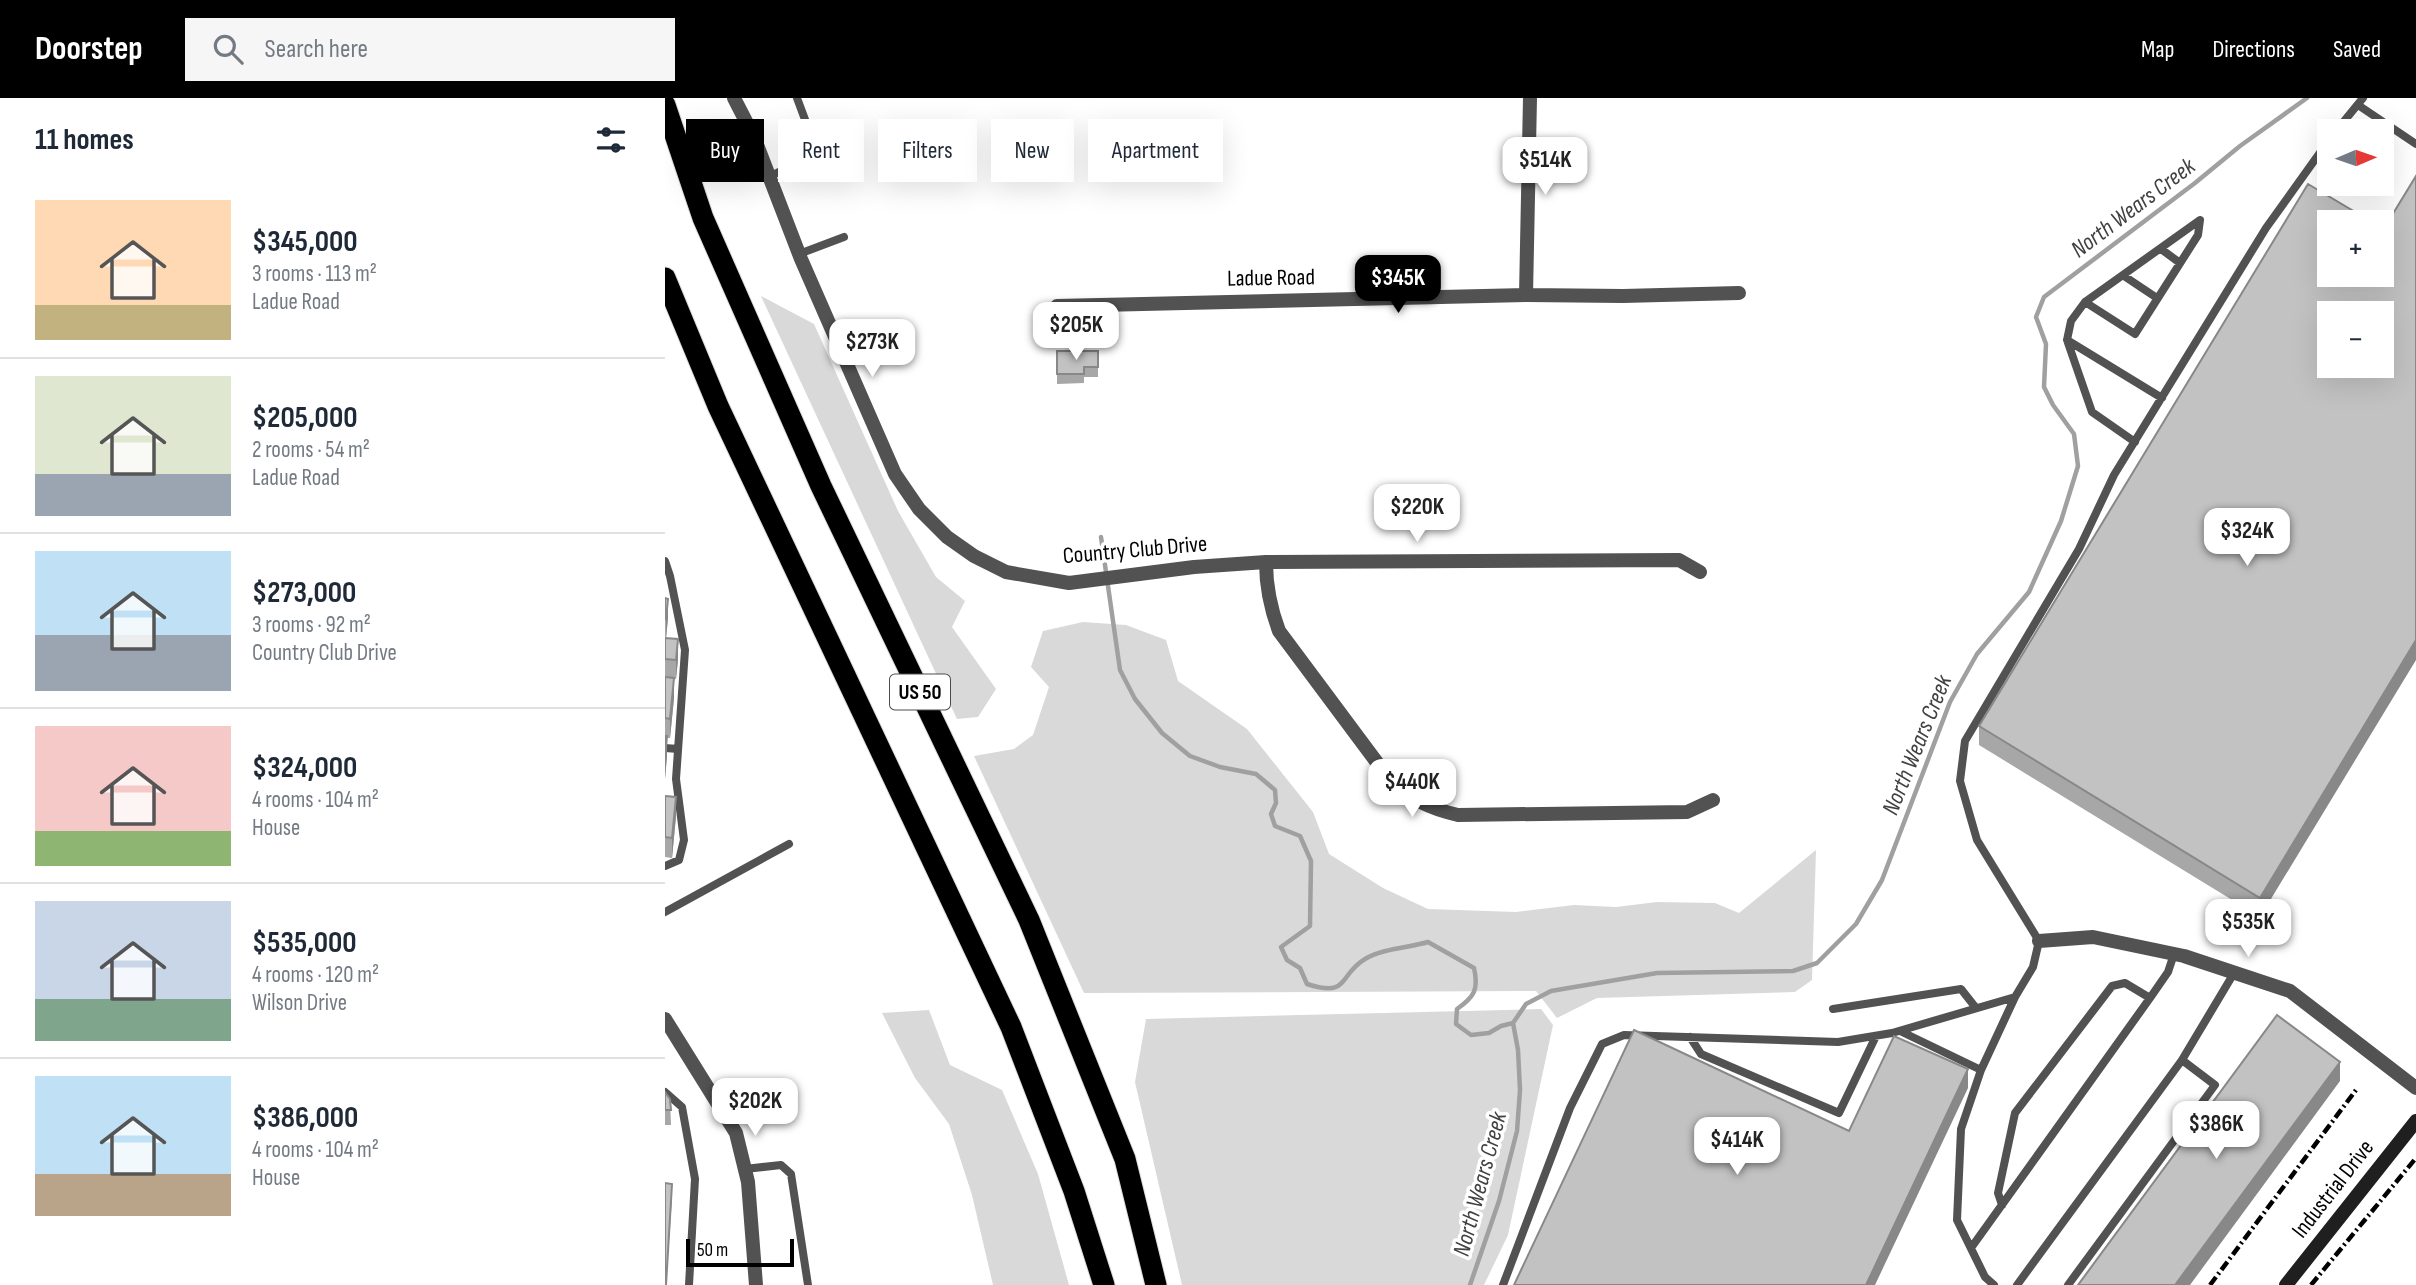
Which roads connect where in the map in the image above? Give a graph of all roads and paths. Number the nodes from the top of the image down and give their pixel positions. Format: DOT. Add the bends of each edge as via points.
graph roads {
  1 [pos="734,98"];
  2 [pos="797,98"];
  3 [pos="1530,98"];
  4 [pos="2361,101"];
  5 [pos="665,105"];
  6 [pos="2346,119"];
  7 [pos="2416,144"];
  8 [pos="2317,157"];
  9 [pos="769,177"];
  10 [pos="844,237"];
  11 [pos="2161,249"];
  12 [pos="799,254"];
  13 [pos="2180,263"];
  14 [pos="2124,276"];
  15 [pos="665,278"];
  16 [pos="1739,293"];
  17 [pos="1526,295"];
  18 [pos="2157,298"];
  19 [pos="2085,302"];
  20 [pos="1056,306"];
  21 [pos="2067,340"];
  22 [pos="2161,398"];
  23 [pos="2135,442"];
  24 [pos="665,561"];
  25 [pos="1266,562"];
  26 [pos="1700,572"];
  27 [pos="668,576"];
  28 [pos="665,609"];
  29 [pos="677,610"];
  30 [pos="675,649"];
  31 [pos="685,650"];
  32 [pos="665,748"];
  33 [pos="678,749"];
  34 [pos="1713,800"];
  35 [pos="789,844"];
  36 [pos="665,866"];
  37 [pos="665,912"];
  38 [pos="2039,941"];
  39 [pos="2174,954"];
  40 [pos="2234,973"];
  41 [pos="2015,997"];
  42 [pos="2150,998"];
  43 [pos="1976,1008"];
  44 [pos="1833,1009"];
  45 [pos="665,1019"];
  46 [pos="1899,1031"];
  47 [pos="1876,1036"];
  48 [pos="1690,1037"];
  49 [pos="2182,1060"];
  50 [pos="1980,1070"];
  51 [pos="2416,1088"];
  52 [pos="665,1092"];
  53 [pos="2416,1121"];
  54 [pos="745,1169"];
  55 [pos="2002,1205"];
  56 [pos="1971,1248"];
  57 [pos="689,1285"];
  58 [pos="756,1285"];
  59 [pos="808,1285"];
  60 [pos="1104,1285"];
  61 [pos="1156,1285"];
  62 [pos="1503,1285"];
  63 [pos="1994,1285"];
  64 [pos="2017,1285"];
  65 [pos="2068,1285"];
  66 [pos="2286,1285"];
  1 -- 9 [label="street, Country Club Drive"];
  2 -- 9 [label="lane" via="813,152"];
  3 -- 17 [label="street"];
  4 -- 6 [label="lane"];
  4 -- 7 [label="lane"];
  5 -- 61 [label="highway, US 50" via="703,218 821,485 1029,920 1125,1159"];
  8 -- 22 [label="lane" via="2266,228"];
  9 -- 12 [label="street, Country Club Drive"];
  10 -- 12 [label="lane"];
  11 -- 13 [label="lane"];
  11 -- 13 [label="lane" via="2200,220 2197,235"];
  11 -- 14 [label="lane"];
  12 -- 25 [label="street, Country Club Drive" via="895,474 919,509 974,556 1006,572 1069,583"];
  13 -- 18 [label="lane"];
  14 -- 18 [label="lane"];
  14 -- 19 [label="lane"];
  15 -- 60 [label="highway, US 50" via="718,405 1011,1027 1074,1191"];
  16 -- 17 [label="street, Ladue Road"];
  17 -- 20 [label="street, Ladue Road"];
  18 -- 19 [label="lane" via="2134,334"];
  19 -- 21 [label="lane" via="2071,321"];
  21 -- 22 [label="lane"];
  21 -- 23 [label="lane" via="2092,412"];
  22 -- 23 [label="lane"];
  23 -- 38 [label="lane" via="2079,549 1965,741 1960,780 1977,840"];
  24 -- 27 [label="lane"];
  25 -- 26 [label="street, Country Club Drive" via="1679,559"];
  25 -- 34 [label="street" via="1266,588 1279,631 1390,780 1409,797 1432,809 1471,815 1688,812"];
  27 -- 29 [label="lane"];
  28 -- 29 [label="lane"];
  29 -- 31 [label="lane"];
  30 -- 31 [label="lane"];
  31 -- 33 [label="lane"];
  32 -- 33 [label="lane"];
  33 -- 36 [label="lane" via="676,807 684,840 679,860"];
  35 -- 37 [label="lane"];
  38 -- 39 [label="street" via="2092,937"];
  38 -- 41 [label="lane" via="2033,967"];
  39 -- 40 [label="street"];
  39 -- 42 [label="lane"];
  40 -- 49 [label="lane"];
  40 -- 51 [label="street" via="2290,991"];
  41 -- 43 [label="lane"];
  41 -- 50 [label="lane"];
  42 -- 55 [label="lane"];
  42 -- 55 [label="lane" via="2125,983 2112,986 2015,1113 1998,1193"];
  43 -- 44 [label="lane" via="1961,989"];
  43 -- 46 [label="lane"];
  45 -- 54 [label="street" via="736,1133"];
  46 -- 47 [label="lane"];
  46 -- 50 [label="lane"];
  47 -- 48 [label="lane" via="1838,1042"];
  47 -- 48 [label="lane" via="1839,1113 1701,1054"];
  48 -- 62 [label="lane" via="1625,1035 1602,1044 1570,1108"];
  49 -- 64 [label="lane"];
  49 -- 65 [label="lane" via="2215,1085"];
  50 -- 56 [label="lane" via="1961,1129 1958,1181 1958,1220"];
  52 -- 57 [label="lane" via="682,1107 695,1179"];
  53 -- 66 [label="main road, Industrial Drive"];
  54 -- 58 [label="street"];
  54 -- 59 [label="lane" via="781,1165 791,1174"];
  55 -- 56 [label="lane"];
  56 -- 63 [label="lane"];
}
